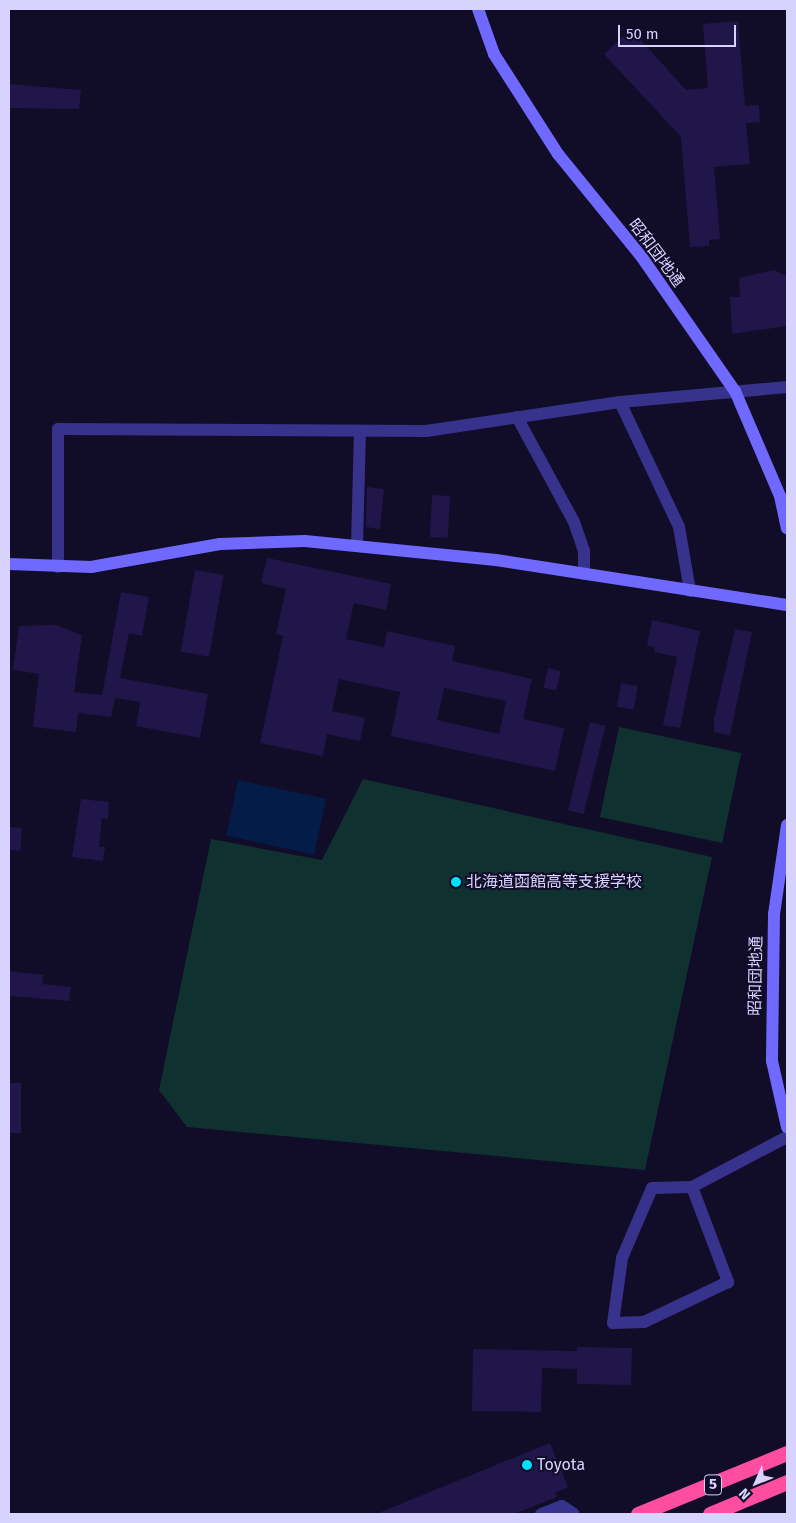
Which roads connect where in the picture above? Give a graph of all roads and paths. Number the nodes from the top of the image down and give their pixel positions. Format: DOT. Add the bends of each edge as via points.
graph roads {
  1 [pos="478,9"];
  2 [pos="787,387"];
  3 [pos="736,390"];
  4 [pos="620,402"];
  5 [pos="517,417"];
  6 [pos="360,431"];
  7 [pos="787,528"];
  8 [pos="357,545"];
  9 [pos="9,564"];
  10 [pos="58,567"];
  11 [pos="584,574"];
  12 [pos="690,591"];
  13 [pos="787,605"];
  14 [pos="787,825"];
  15 [pos="784,855"];
  16 [pos="787,1127"];
  17 [pos="787,1137"];
  18 [pos="692,1187"];
  19 [pos="787,1453"];
  20 [pos="787,1482"];
  21 [pos="541,1514"];
  22 [pos="574,1514"];
  23 [pos="638,1514"];
  24 [pos="710,1514"];
  1 -- 3 [label="street, 昭和団地通" via="494,54 558,154 641,256"];
  2 -- 3 [label="street"];
  3 -- 4 [label="street"];
  3 -- 7 [label="street, 昭和団地通" via="780,496"];
  4 -- 5 [label="street"];
  4 -- 12 [label="street" via="679,526"];
  5 -- 6 [label="street" via="426,431"];
  5 -- 11 [label="street" via="574,522 584,550"];
  6 -- 8 [label="street"];
  6 -- 10 [label="street" via="58,429"];
  8 -- 10 [label="street" via="228,543 137,561"];
  8 -- 11 [label="street"];
  9 -- 10 [label="street"];
  11 -- 12 [label="street"];
  12 -- 13 [label="street"];
  14 -- 15 [label="street, 昭和団地通"];
  15 -- 16 [label="street, 昭和団地通" via="774,914 772,1061"];
  17 -- 18 [label="street"];
  18 -- 18 [label="street" via="652,1188 622,1258 613,1323 644,1322 728,1282"];
  19 -- 23 [label="highway, 5"];
  20 -- 24 [label="highway, 5"];
  21 -- 22 [label="street" via="562,1506"];
}
